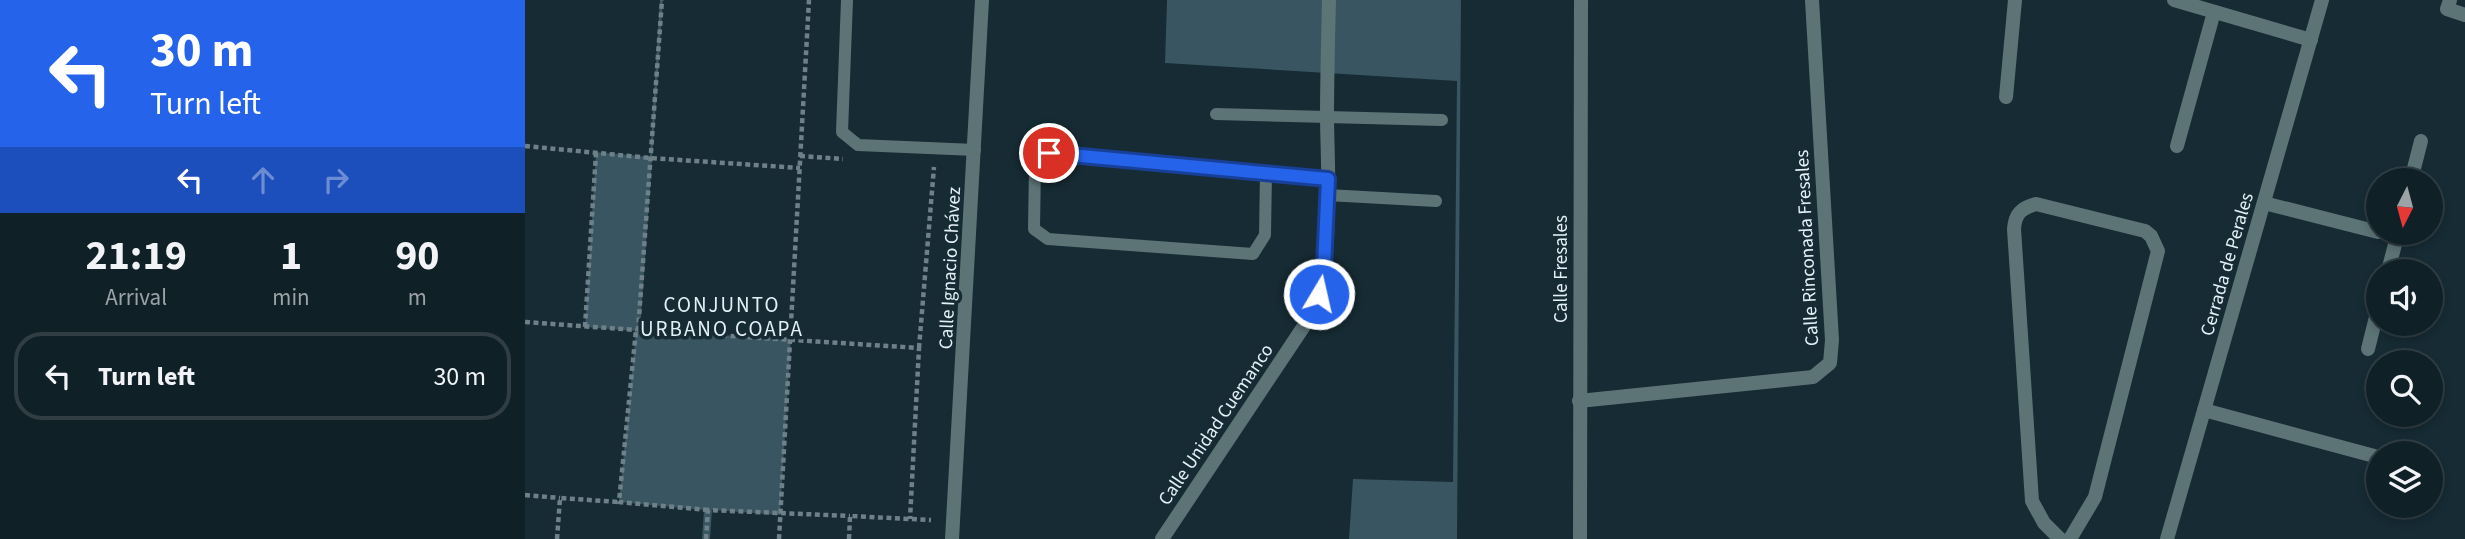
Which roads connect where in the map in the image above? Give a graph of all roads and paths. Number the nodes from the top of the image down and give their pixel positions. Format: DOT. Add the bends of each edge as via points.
graph roads {
  1 [pos="662,0"];
  2 [pos="809,0"];
  3 [pos="847,0"];
  4 [pos="982,0"];
  5 [pos="1329,0"];
  6 [pos="1581,0"];
  7 [pos="1812,0"];
  8 [pos="2015,0"];
  9 [pos="2174,0"];
  10 [pos="2322,0"];
  11 [pos="2450,0"];
  12 [pos="2214,12"];
  13 [pos="2465,15"];
  14 [pos="2311,40"];
  15 [pos="2006,97"];
  16 [pos="1216,114"];
  17 [pos="1327,117"];
  18 [pos="1442,120"];
  19 [pos="2421,141"];
  20 [pos="525,146"];
  21 [pos="2177,146"];
  22 [pos="975,149"];
  23 [pos="596,152"];
  24 [pos="800,156"];
  25 [pos="650,158"];
  26 [pos="854,160"];
  27 [pos="934,165"];
  28 [pos="800,168"];
  29 [pos="2414,168"];
  30 [pos="1266,172"];
  31 [pos="1328,179"];
  32 [pos="1327,195"];
  33 [pos="1436,201"];
  34 [pos="2264,203"];
  35 [pos="2366,230"];
  36 [pos="525,322"];
  37 [pos="585,327"];
  38 [pos="637,331"];
  39 [pos="2371,336"];
  40 [pos="791,339"];
  41 [pos="919,348"];
  42 [pos="2368,349"];
  43 [pos="1579,401"];
  44 [pos="2204,410"];
  45 [pos="2366,454"];
  46 [pos="525,495"];
  47 [pos="560,498"];
  48 [pos="619,502"];
  49 [pos="708,510"];
  50 [pos="780,514"];
  51 [pos="851,516"];
  52 [pos="910,519"];
  53 [pos="953,523"];
  54 [pos="557,539"];
  55 [pos="706,539"];
  56 [pos="779,539"];
  57 [pos="849,539"];
  58 [pos="952,539"];
  59 [pos="1162,539"];
  60 [pos="1580,539"];
  61 [pos="2060,539"];
  62 [pos="2070,539"];
  63 [pos="2167,539"];
  1 -- 25 [label="path"];
  2 -- 24 [label="path"];
  3 -- 22 [label="lane" via="842,132 857,145"];
  4 -- 22 [label="street, Calle Ignacio Chávez"];
  5 -- 17 [label="street, Calle Unidad Cuemanco"];
  6 -- 43 [label="street, Calle Fresales"];
  7 -- 43 [label="street, Calle Rinconada Fresales" via="1830,363 1813,377"];
  8 -- 15 [label="street"];
  9 -- 12 [label="street"];
  10 -- 14 [label="street, Cerrada de Perales"];
  11 -- 13 [label="street" via="2447,9"];
  12 -- 14 [label="street"];
  12 -- 21 [label="street"];
  14 -- 34 [label="street, Cerrada de Perales"];
  16 -- 17 [label="lane"];
  17 -- 18 [label="lane"];
  17 -- 31 [label="street, Calle Unidad Cuemanco"];
  19 -- 29 [label="street"];
  20 -- 23 [label="path"];
  22 -- 53 [label="street, Calle Ignacio Chávez"];
  23 -- 25 [label="path"];
  23 -- 37 [label="path"];
  24 -- 26 [label="path"];
  24 -- 28 [label="path"];
  25 -- 28 [label="path"];
  25 -- 38 [label="path"];
  27 -- 41 [label="path"];
  28 -- 40 [label="path"];
  30 -- 30 [label="lane" via="1049,153 1035,164 1034,229 1048,239 1253,254 1265,235"];
  30 -- 31 [label="lane"];
  31 -- 32 [label="street, Calle Unidad Cuemanco"];
  32 -- 33 [label="lane"];
  32 -- 59 [label="street, Calle Unidad Cuemanco" via="1324,267 1310,317"];
  34 -- 35 [label="street"];
  34 -- 44 [label="street, Cerrada de Perales"];
  36 -- 37 [label="path"];
  37 -- 38 [label="path"];
  38 -- 40 [label="path"];
  38 -- 48 [label="path"];
  39 -- 42 [label="street"];
  40 -- 41 [label="path"];
  40 -- 50 [label="path"];
  41 -- 52 [label="path"];
  43 -- 60 [label="street, Calle Fresales"];
  44 -- 45 [label="street"];
  44 -- 63 [label="street, Cerrada de Perales"];
  46 -- 47 [label="path"];
  47 -- 48 [label="path"];
  47 -- 54 [label="path"];
  48 -- 49 [label="path"];
  49 -- 50 [label="path"];
  49 -- 55 [label="path"];
  50 -- 51 [label="path"];
  50 -- 56 [label="path"];
  51 -- 52 [label="path"];
  51 -- 57 [label="path"];
  52 -- 53 [label="path"];
  53 -- 58 [label="street, Calle Ignacio Chávez"];
  61 -- 62 [label="street" via="2032,501 2014,229 2019,212 2036,204 2145,231 2158,251 2095,497"];
}
